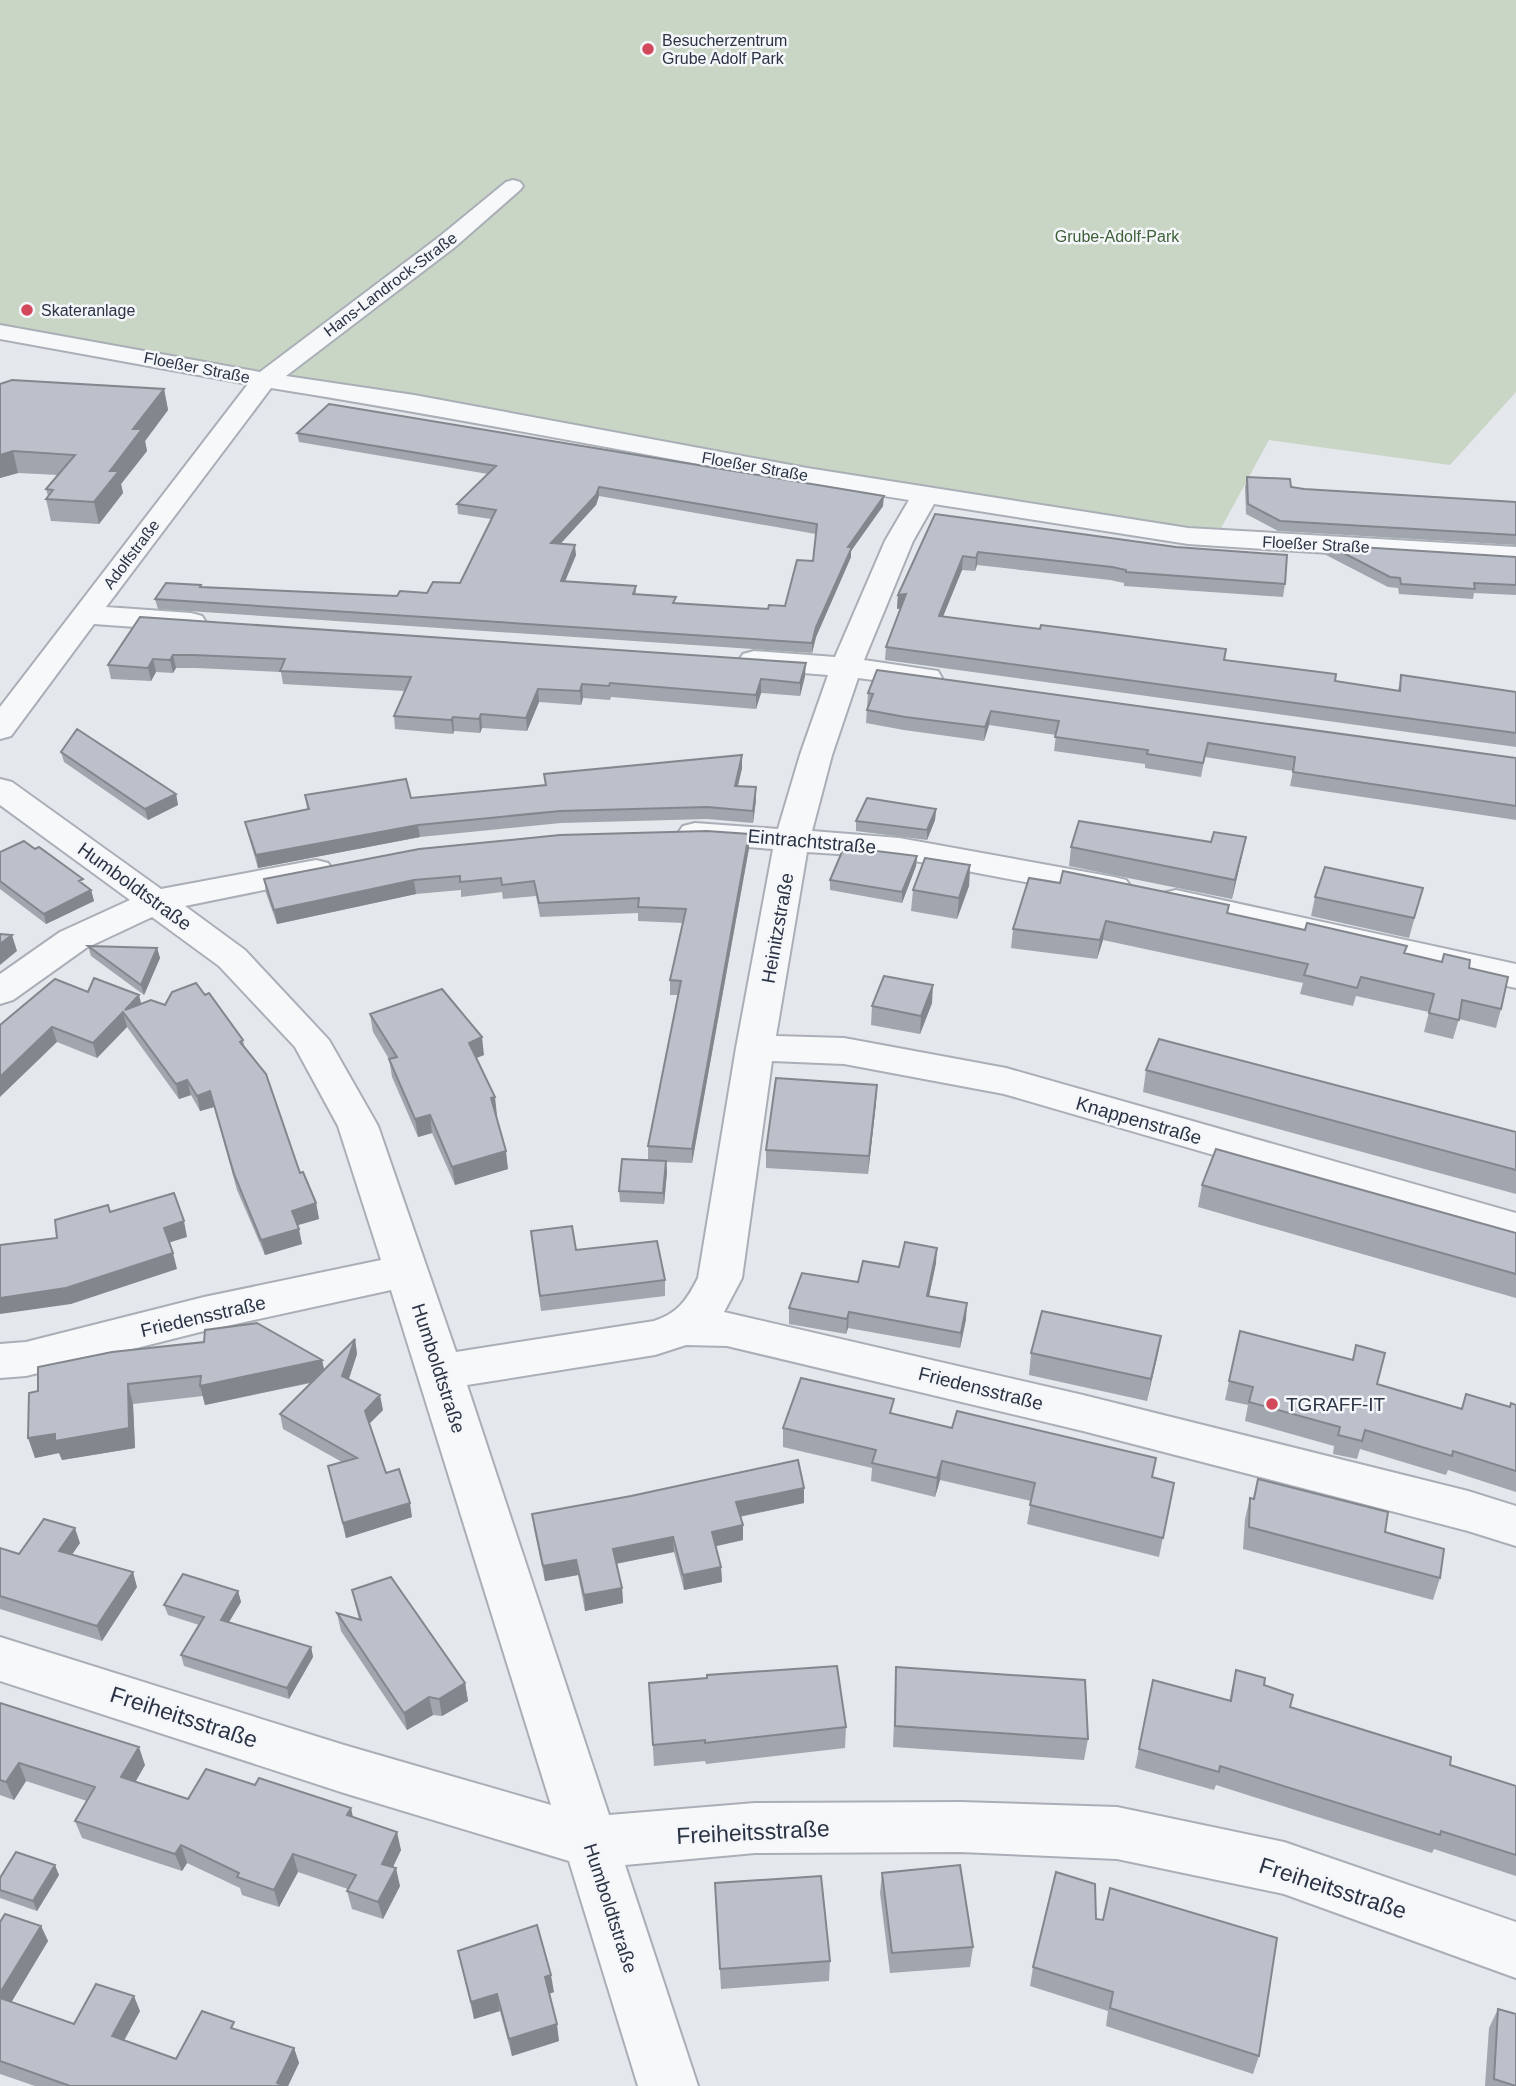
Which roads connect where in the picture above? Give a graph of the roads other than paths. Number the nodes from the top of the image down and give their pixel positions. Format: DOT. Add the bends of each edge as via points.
graph roads {
  1 [pos="513,186"];
  2 [pos="0,332"];
  3 [pos="265,380"];
  4 [pos="925,496"];
  5 [pos="1516,556"];
  6 [pos="85,615"];
  7 [pos="223,624"];
  8 [pos="722,658"];
  9 [pos="846,667"];
  10 [pos="956,682"];
  11 [pos="0,729"];
  12 [pos="0,789"];
  13 [pos="667,833"];
  14 [pos="792,840"];
  15 [pos="341,865"];
  16 [pos="157,901"];
  17 [pos="1516,976"];
  18 [pos="0,992"];
  19 [pos="755,1048"];
  20 [pos="1516,1228"];
  21 [pos="407,1271"];
  22 [pos="685,1328"];
  23 [pos="0,1361"];
  24 [pos="440,1372"];
  25 [pos="1516,1526"];
  26 [pos="0,1658"];
  27 [pos="590,1842"];
  28 [pos="1516,1950"];
  29 [pos="668,2086"];
  1 -- 3 [label="street, Hans-Landrock-Straße"];
  2 -- 3 [label="street, Floeßer Straße"];
  3 -- 4 [label="street, Floeßer Straße"];
  3 -- 6 [label="street, Adolfstraße"];
  4 -- 5 [label="street, Floeßer Straße" via="1188,536"];
  4 -- 9 [label="street, Heinitzstraße" via="900,541"];
  6 -- 7 [label="street"];
  6 -- 11 [label="street, Adolfstraße"];
  8 -- 9 [label="street"];
  9 -- 10 [label="street"];
  9 -- 14 [label="street, Heinitzstraße"];
  12 -- 16 [label="street, Humboldtstraße"];
  13 -- 14 [label="street, Eintrachtstraße"];
  14 -- 17 [label="street, Eintrachtstraße" via="899,848 1138,892"];
  14 -- 19 [label="street, Heinitzstraße"];
  15 -- 16 [label="street"];
  16 -- 18 [label="street" via="73,940"];
  16 -- 21 [label="street, Humboldtstraße" via="232,958 310,1040 358,1126"];
  19 -- 20 [label="street, Knappenstraße" via="844,1051 1006,1081"];
  19 -- 22 [label="street, Heinitzstraße" via="720,1278 701,1315"];
  21 -- 23 [label="street, Friedensstraße" via="204,1314 26,1359"];
  21 -- 24 [label="street, Humboldtstraße"];
  22 -- 24 [label="street, Friedensstraße" via="655,1338"];
  22 -- 25 [label="street, Friedensstraße" via="727,1329 837,1353"];
  24 -- 27 [label="street, Humboldtstraße"];
  26 -- 27 [label="street, Freiheitsstraße" via="344,1769"];
  27 -- 28 [label="street, Freiheitsstraße" via="755,1828 960,1827 1117,1833 1284,1868"];
  27 -- 29 [label="street, Humboldtstraße"];
}
